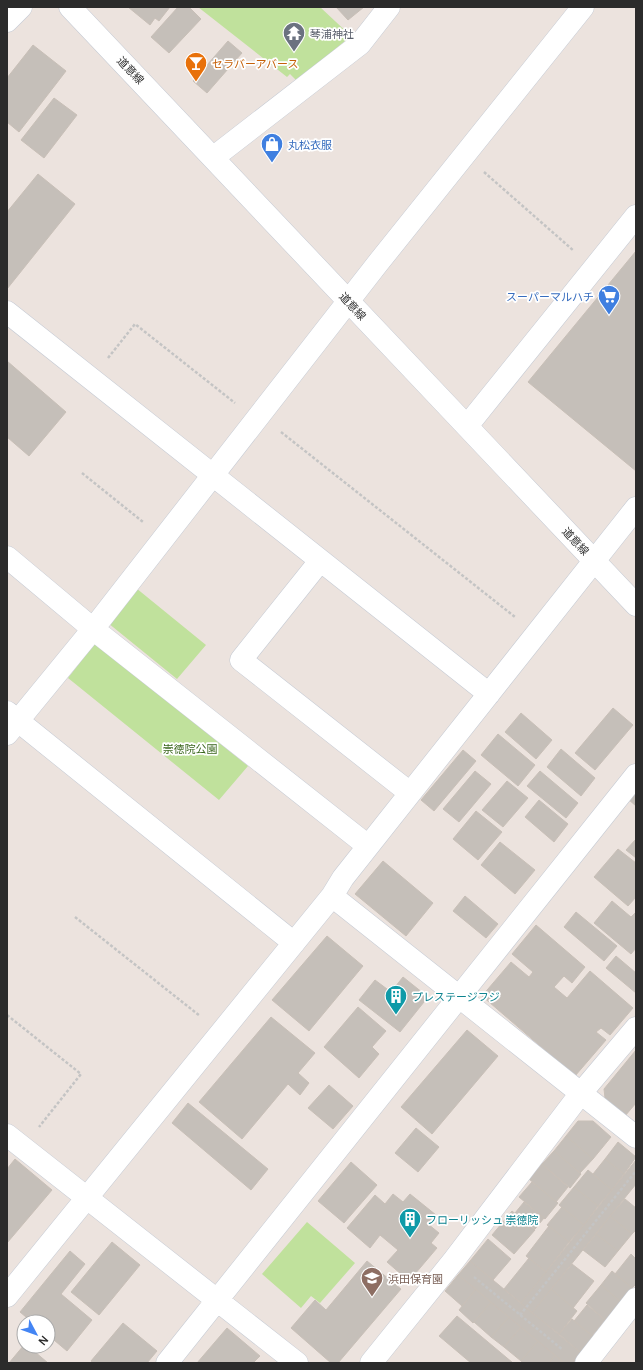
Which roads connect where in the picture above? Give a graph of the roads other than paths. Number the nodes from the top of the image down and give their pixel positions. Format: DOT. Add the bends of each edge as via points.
graph roads {
  1 [pos="21,7"];
  2 [pos="70,7"];
  3 [pos="390,7"];
  4 [pos="579,8"];
  5 [pos="7,21"];
  6 [pos="214,157"];
  7 [pos="636,216"];
  8 [pos="350,301"];
  9 [pos="7,312"];
  10 [pos="467,426"];
  11 [pos="213,476"];
  12 [pos="636,508"];
  13 [pos="7,557"];
  14 [pos="594,560"];
  15 [pos="320,561"];
  16 [pos="636,605"];
  17 [pos="93,629"];
  18 [pos="489,694"];
  19 [pos="10,722"];
  20 [pos="636,775"];
  21 [pos="410,793"];
  22 [pos="368,846"];
  23 [pos="332,896"];
  24 [pos="294,943"];
  25 [pos="459,996"];
  26 [pos="636,1028"];
  27 [pos="581,1093"];
  28 [pos="636,1137"];
  29 [pos="15,1141"];
  30 [pos="86,1199"];
  31 [pos="7,1296"];
  32 [pos="636,1299"];
  33 [pos="218,1300"];
  34 [pos="578,1359"];
  35 [pos="167,1363"];
  36 [pos="297,1363"];
  37 [pos="371,1363"];
  1 -- 5 [label="street"];
  2 -- 6 [label="street, 道意線"];
  3 -- 6 [label="street" via="360,44"];
  4 -- 8 [label="street"];
  6 -- 8 [label="street, 道意線"];
  7 -- 10 [label="street"];
  8 -- 10 [label="street, 道意線"];
  8 -- 11 [label="street"];
  9 -- 11 [label="street"];
  10 -- 14 [label="street, 道意線"];
  11 -- 15 [label="street"];
  11 -- 17 [label="street"];
  12 -- 14 [label="street"];
  13 -- 17 [label="street"];
  14 -- 16 [label="street, 道意線"];
  14 -- 18 [label="street"];
  15 -- 18 [label="street"];
  15 -- 21 [label="street" via="241,660"];
  17 -- 19 [label="street"];
  17 -- 22 [label="street"];
  18 -- 21 [label="street"];
  19 -- 24 [label="street"];
  20 -- 25 [label="street"];
  21 -- 22 [label="street"];
  22 -- 23 [label="street"];
  23 -- 24 [label="street"];
  23 -- 25 [label="street"];
  24 -- 30 [label="street"];
  25 -- 27 [label="street"];
  25 -- 33 [label="street"];
  26 -- 27 [label="street"];
  27 -- 28 [label="street"];
  27 -- 37 [label="street" via="454,1260"];
  29 -- 30 [label="street"];
  30 -- 31 [label="street"];
  30 -- 33 [label="street"];
  32 -- 34 [label="street"];
  33 -- 35 [label="street"];
  33 -- 36 [label="street"];
}
